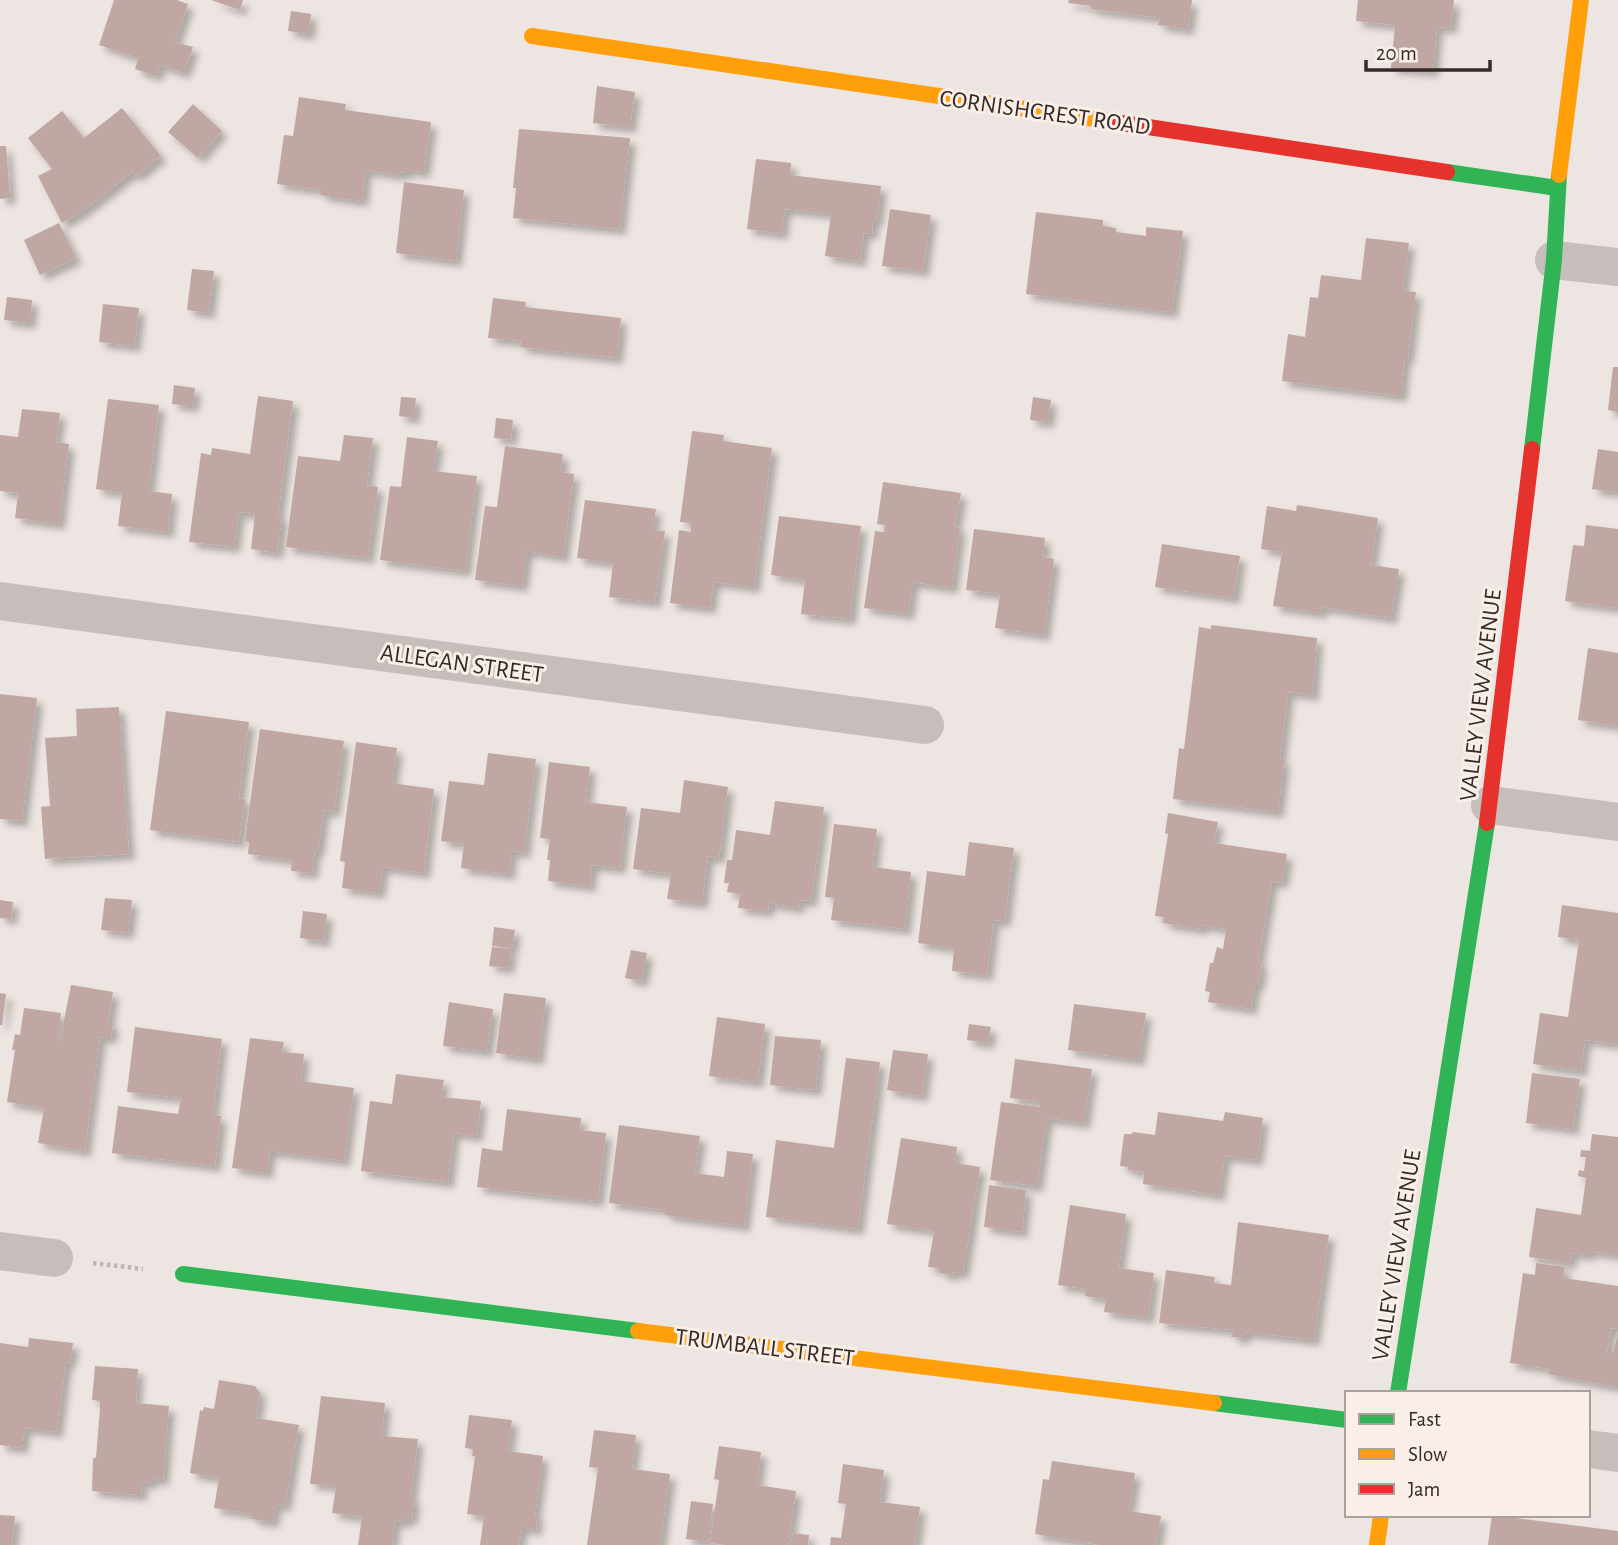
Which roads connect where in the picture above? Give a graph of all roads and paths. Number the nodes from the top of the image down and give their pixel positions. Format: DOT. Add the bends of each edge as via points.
graph roads {
  1 [pos="1581,0"];
  2 [pos="532,36"];
  3 [pos="1557,188"];
  4 [pos="1554,261"];
  5 [pos="1618,267"];
  6 [pos="0,601"];
  7 [pos="925,725"];
  8 [pos="1490,805"];
  9 [pos="1618,822"];
  10 [pos="0,1251"];
  11 [pos="54,1258"];
  12 [pos="183,1274"];
  13 [pos="1398,1391"];
  14 [pos="1345,1420"];
  15 [pos="1590,1450"];
  16 [pos="1618,1453"];
  17 [pos="1381,1517"];
  18 [pos="1377,1545"];
  1 -- 3 [label="street, VALLEY VIEW AVENUE"];
  2 -- 3 [label="street, CORNISHCREST ROAD"];
  3 -- 4 [label="street, VALLEY VIEW AVENUE"];
  4 -- 5 [label="street"];
  4 -- 8 [label="street, VALLEY VIEW AVENUE"];
  6 -- 7 [label="street, ALLEGAN STREET"];
  8 -- 9 [label="street"];
  8 -- 13 [label="street, VALLEY VIEW AVENUE"];
  10 -- 11 [label="street"];
  11 -- 12 [label="path"];
  12 -- 14 [label="street, TRUMBALL STREET"];
  15 -- 16 [label="street"];
  17 -- 18 [label="street"];
}
